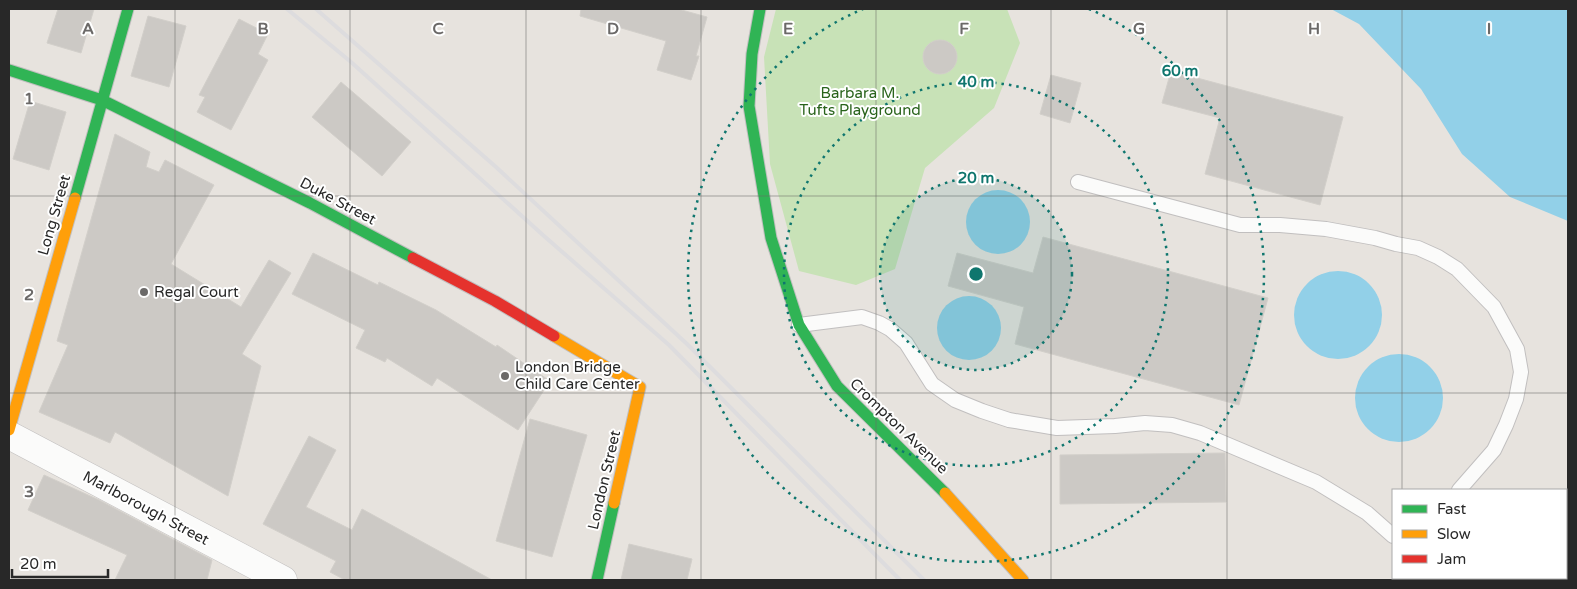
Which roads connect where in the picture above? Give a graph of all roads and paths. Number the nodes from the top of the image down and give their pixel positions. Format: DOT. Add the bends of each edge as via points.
graph roads {
  1 [pos="128,9"];
  2 [pos="760,9"];
  3 [pos="9,70"];
  4 [pos="102,100"];
  5 [pos="1078,182"];
  6 [pos="799,325"];
  7 [pos="640,387"];
  8 [pos="9,430"];
  9 [pos="9,435"];
  10 [pos="1460,489"];
  11 [pos="1392,535"];
  12 [pos="283,580"];
  13 [pos="597,580"];
  14 [pos="1023,580"];
  1 -- 4 [label="street, Long Street"];
  2 -- 6 [label="street, Crompton Avenue" via="752,54 749,106 771,238"];
  3 -- 4 [label="street, Duke Street"];
  4 -- 7 [label="street, Duke Street" via="310,203 486,296"];
  4 -- 8 [label="street, Long Street"];
  5 -- 10 [label="lane" via="1240,226 1326,229 1375,238 1418,248 1457,269 1494,306 1517,349 1521,372 1516,399 1494,450"];
  6 -- 11 [label="lane" via="862,317 879,323 906,343 932,384 955,400 1009,420 1057,428 1163,424 1200,433 1316,482 1367,513"];
  6 -- 14 [label="street, Crompton Avenue" via="837,386 937,484"];
  7 -- 13 [label="street, London Street"];
  9 -- 12 [label="street, Marlborough Street"];
}
